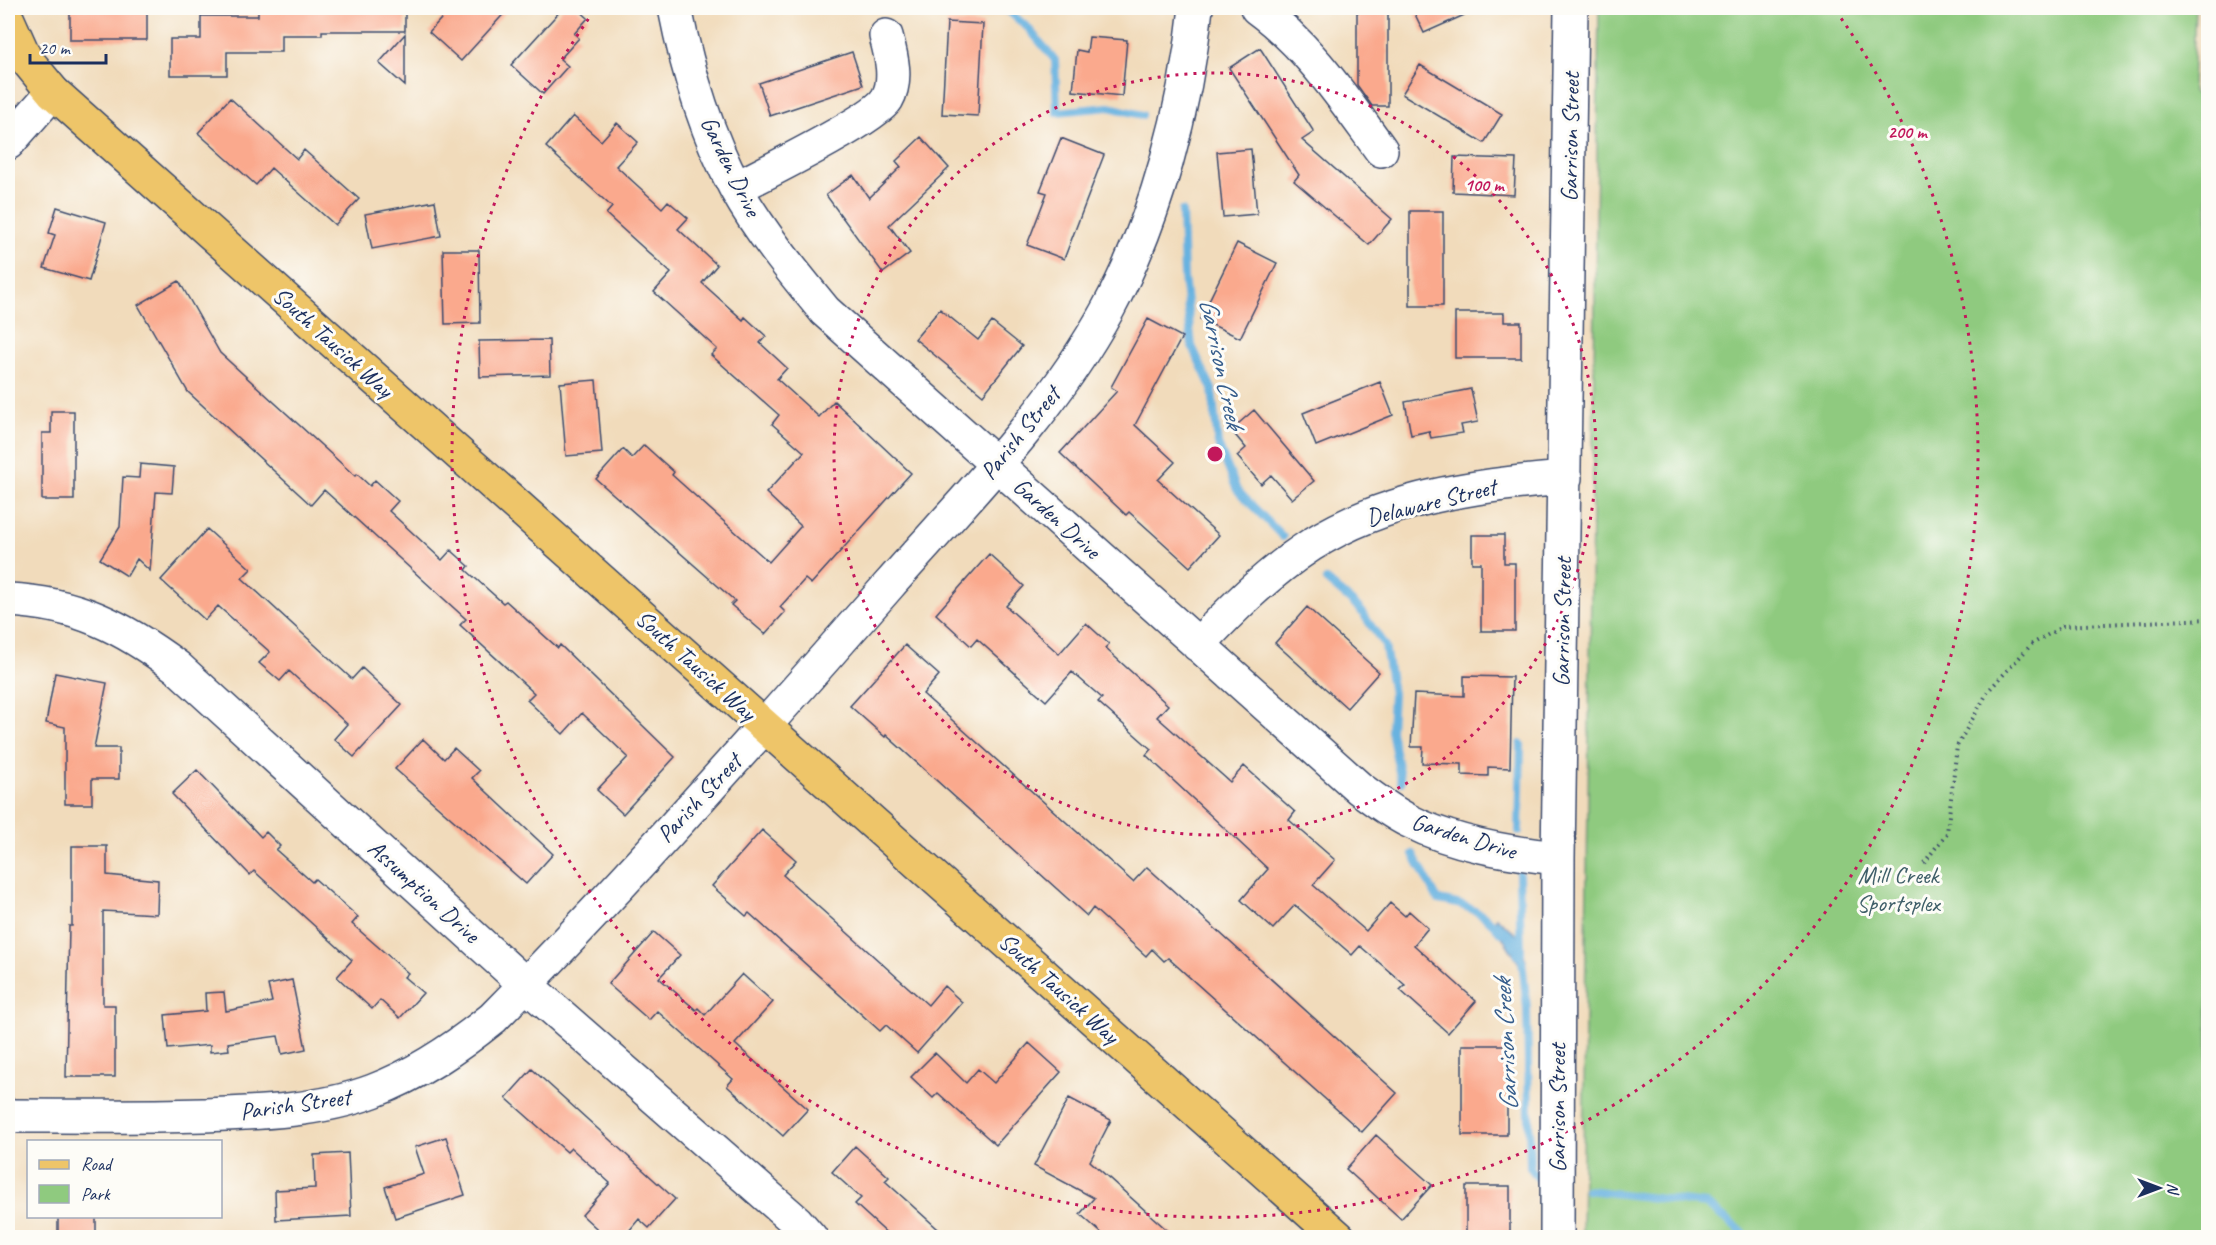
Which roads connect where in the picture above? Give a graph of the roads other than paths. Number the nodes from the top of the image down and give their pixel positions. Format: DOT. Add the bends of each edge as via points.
graph roads {
  1 [pos="675,8"];
  2 [pos="1196,8"];
  3 [pos="1257,8"];
  4 [pos="1571,8"];
  5 [pos="8,20"];
  6 [pos="886,36"];
  7 [pos="52,92"];
  8 [pos="8,143"];
  9 [pos="1381,150"];
  10 [pos="736,188"];
  11 [pos="996,463"];
  12 [pos="1565,478"];
  13 [pos="8,600"];
  14 [pos="1198,645"];
  15 [pos="765,726"];
  16 [pos="1558,858"];
  17 [pos="526,985"];
  18 [pos="8,1116"];
  19 [pos="811,1238"];
  20 [pos="1339,1238"];
  21 [pos="1557,1238"];
  1 -- 10 [label="street, Garden Drive" via="702,109"];
  2 -- 11 [label="street, Parish Street" via="1184,89 1134,252 1109,308 1078,359"];
  3 -- 9 [label="street" via="1285,29 1319,65"];
  4 -- 12 [label="street, Garrison Street"];
  5 -- 7 [label="main road, South Tausick Way" via="25,58"];
  6 -- 10 [label="street" via="894,68 887,99 858,122"];
  7 -- 8 [label="street"];
  7 -- 15 [label="main road, South Tausick Way"];
  10 -- 11 [label="street, Garden Drive" via="772,244 825,311"];
  11 -- 14 [label="street, Garden Drive"];
  11 -- 15 [label="street, Parish Street"];
  12 -- 14 [label="street, Delaware Street" via="1458,491 1354,522 1311,545 1268,576"];
  12 -- 16 [label="street, Garrison Street"];
  13 -- 17 [label="street, Assumption Drive" via="63,606 139,639 217,702"];
  14 -- 16 [label="street, Garden Drive" via="1359,788 1410,822 1485,846"];
  15 -- 17 [label="street, Parish Street"];
  15 -- 20 [label="main road, South Tausick Way"];
  16 -- 21 [label="street, Garrison Street"];
  17 -- 18 [label="street, Parish Street" via="455,1049 373,1091 328,1103 226,1114"];
  17 -- 19 [label="street, Assumption Drive"];
}
